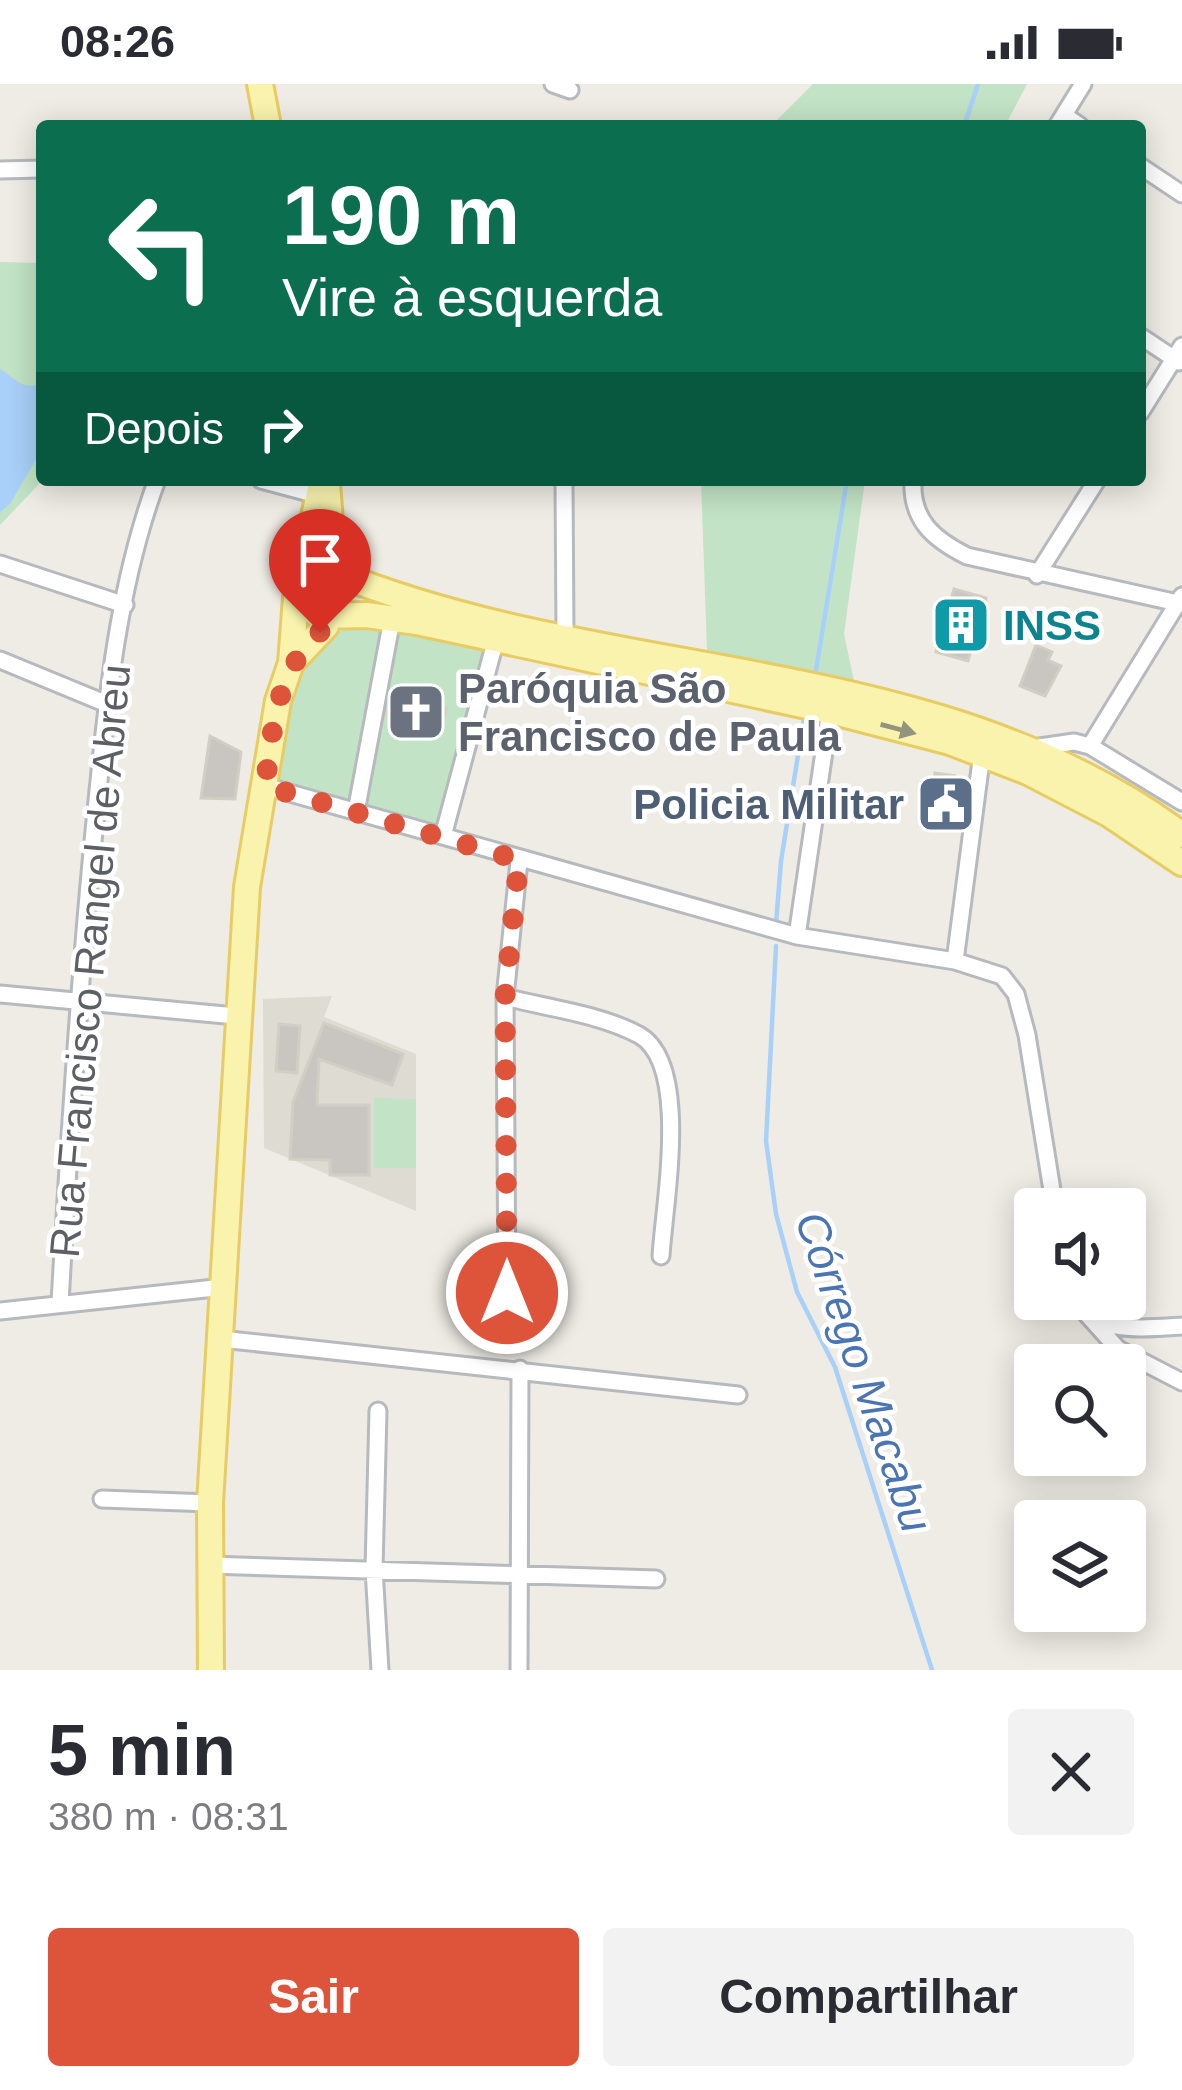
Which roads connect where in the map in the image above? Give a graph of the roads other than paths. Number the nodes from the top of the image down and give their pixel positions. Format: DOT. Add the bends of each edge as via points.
graph roads {
  1 [pos="260,84"];
  2 [pos="553,84"];
  3 [pos="1084,84"];
  4 [pos="570,90"];
  5 [pos="267,120"];
  6 [pos="1060,120"];
  7 [pos="36,169"];
  8 [pos="0,170"];
  9 [pos="1146,170"];
  10 [pos="1182,194"];
  11 [pos="1146,339"];
  12 [pos="1180,356"];
  13 [pos="1146,404"];
  14 [pos="155,486"];
  15 [pos="322,486"];
  16 [pos="322,486"];
  17 [pos="564,486"];
  18 [pos="914,486"];
  19 [pos="1093,486"];
  20 [pos="0,565"];
  21 [pos="336,573"];
  22 [pos="1037,575"];
  23 [pos="298,590"];
  24 [pos="1181,601"];
  25 [pos="125,605"];
  26 [pos="331,616"];
  27 [pos="392,619"];
  28 [pos="565,635"];
  29 [pos="496,639"];
  30 [pos="0,660"];
  31 [pos="291,663"];
  32 [pos="107,704"];
  33 [pos="830,711"];
  34 [pos="1090,746"];
  35 [pos="1033,748"];
  36 [pos="982,754"];
  37 [pos="265,786"];
  38 [pos="1182,802"];
  39 [pos="356,812"];
  40 [pos="1182,835"];
  41 [pos="443,836"];
  42 [pos="519,860"];
  43 [pos="1182,863"];
  44 [pos="797,936"];
  45 [pos="955,961"];
  46 [pos="0,994"];
  47 [pos="505,997"];
  48 [pos="77,1000"];
  49 [pos="236,1016"];
  50 [pos="1051,1188"];
  51 [pos="661,1256"];
  52 [pos="224,1287"];
  53 [pos="507,1293"];
  54 [pos="60,1303"];
  55 [pos="0,1310"];
  56 [pos="1093,1320"];
  57 [pos="1098,1320"];
  58 [pos="1182,1326"];
  59 [pos="221,1339"];
  60 [pos="520,1370"];
  61 [pos="1182,1382"];
  62 [pos="738,1395"];
  63 [pos="378,1411"];
  64 [pos="102,1499"];
  65 [pos="210,1503"];
  66 [pos="209,1565"];
  67 [pos="374,1569"];
  68 [pos="519,1573"];
  69 [pos="656,1580"];
  70 [pos="211,1670"];
  71 [pos="380,1670"];
  72 [pos="519,1670"];
  1 -- 5 [label="main road"];
  2 -- 4 [label="street"];
  3 -- 6 [label="street"];
  7 -- 8 [label="street"];
  9 -- 10 [label="street"];
  11 -- 12 [label="street"];
  12 -- 13 [label="street"];
  14 -- 25 [label="street, Rua Francisco Rangel de Abreu"];
  15 -- 21 [label="main road"];
  16 -- 23 [label="main road"];
  17 -- 28 [label="street"];
  18 -- 22 [label="street" via="917,518 945,545"];
  19 -- 22 [label="street"];
  20 -- 25 [label="street"];
  21 -- 23 [label="main road" via="315,572"];
  21 -- 26 [label="main road"];
  21 -- 28 [label="main road" via="412,600"];
  22 -- 24 [label="street"];
  23 -- 26 [label="main road" via="311,613"];
  23 -- 31 [label="main road"];
  24 -- 34 [label="street"];
  25 -- 32 [label="street, Rua Francisco Rangel de Abreu"];
  26 -- 27 [label="main road"];
  26 -- 31 [label="main road"];
  27 -- 29 [label="main road"];
  27 -- 39 [label="street"];
  28 -- 35 [label="main road" via="782,676"];
  29 -- 33 [label="main road"];
  29 -- 41 [label="street"];
  30 -- 32 [label="street"];
  31 -- 37 [label="main road"];
  32 -- 48 [label="street, Rua Francisco Rangel de Abreu"];
  33 -- 36 [label="main road, one-way"];
  33 -- 44 [label="street"];
  34 -- 35 [label="street"];
  34 -- 38 [label="street"];
  35 -- 40 [label="main road"];
  36 -- 43 [label="main road" via="1109,814"];
  36 -- 45 [label="street"];
  37 -- 39 [label="street"];
  37 -- 49 [label="main road"];
  39 -- 41 [label="street"];
  41 -- 42 [label="street"];
  42 -- 44 [label="street"];
  42 -- 47 [label="street"];
  44 -- 45 [label="street"];
  45 -- 50 [label="street" via="1002,976 1016,994"];
  46 -- 48 [label="street"];
  47 -- 51 [label="street" via="640,1036 657,1051 670,1104"];
  47 -- 53 [label="street"];
  48 -- 49 [label="street"];
  48 -- 54 [label="street, Rua Francisco Rangel de Abreu"];
  49 -- 52 [label="main road"];
  52 -- 54 [label="street"];
  52 -- 59 [label="main road"];
  54 -- 55 [label="street"];
  56 -- 61 [label="street" via="1118,1349"];
  57 -- 58 [label="street"];
  59 -- 60 [label="street"];
  59 -- 65 [label="main road"];
  60 -- 62 [label="street"];
  60 -- 68 [label="street"];
  63 -- 67 [label="street"];
  64 -- 65 [label="street"];
  65 -- 66 [label="main road"];
  66 -- 67 [label="street"];
  66 -- 70 [label="main road"];
  67 -- 68 [label="street"];
  67 -- 71 [label="street"];
  68 -- 69 [label="street"];
  68 -- 72 [label="street"];
}
